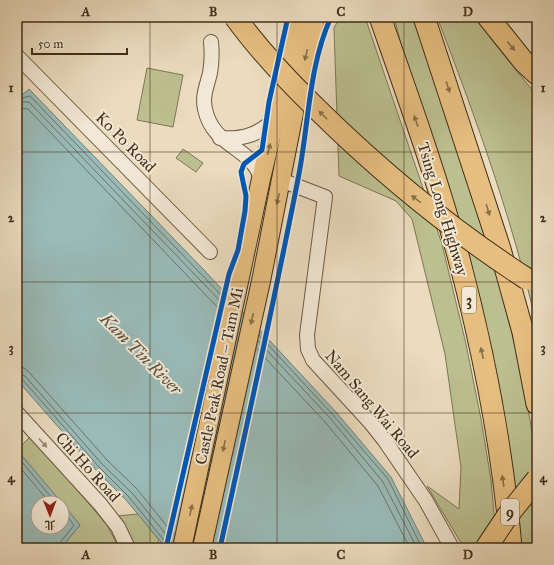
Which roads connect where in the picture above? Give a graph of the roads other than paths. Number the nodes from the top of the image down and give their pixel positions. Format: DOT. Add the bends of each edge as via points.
graph roads {
  1 [pos="235,17"];
  2 [pos="300,17"];
  3 [pos="316,17"];
  4 [pos="380,17"];
  5 [pos="424,17"];
  6 [pos="488,17"];
  7 [pos="211,42"];
  8 [pos="17,56"];
  9 [pos="537,74"];
  10 [pos="276,118"];
  11 [pos="220,138"];
  12 [pos="261,179"];
  13 [pos="281,180"];
  14 [pos="210,252"];
  15 [pos="537,285"];
  16 [pos="537,404"];
  17 [pos="17,413"];
  18 [pos="537,479"];
  19 [pos="128,548"];
  20 [pos="182,548"];
  21 [pos="202,548"];
  22 [pos="452,548"];
  23 [pos="486,548"];
  24 [pos="511,548"];
  15 -- 1 [label="highway, one-way, bridge" via="458,232 404,191 296,88"];
  2 -- 10 [label="main road, Castle Peak Road – Tam Mi"];
  3 -- 13 [label="main road, Castle Peak Road – Tam Mi, one-way" via="305,57"];
  24 -- 4 [label="highway, Tsing Long Highway / 3, one-way" via="485,367 466,288 422,138"];
  5 -- 16 [label="highway, one-way" via="500,249 524,332"];
  6 -- 9 [label="highway, one-way"];
  7 -- 11 [label="street" via="212,58 204,108 210,125"];
  8 -- 14 [label="street, Ko Po Road"];
  10 -- 11 [label="street" via="252,135"];
  12 -- 10 [label="main road, Castle Peak Road – Tam Mi, one-way"];
  11 -- 12 [label="street" via="251,159 258,168"];
  20 -- 12 [label="main road, Castle Peak Road – Tam Mi, one-way"];
  13 -- 21 [label="main road, Castle Peak Road – Tam Mi, one-way"];
  13 -- 22 [label="street, Nam Sang Wai Road" via="325,197 307,335 311,355 389,447 426,501"];
  17 -- 19 [label="street, Chi Ho Road, one-way" via="100,504 118,527"];
  18 -- 23 [label="highway, 9, bridge"];
}
